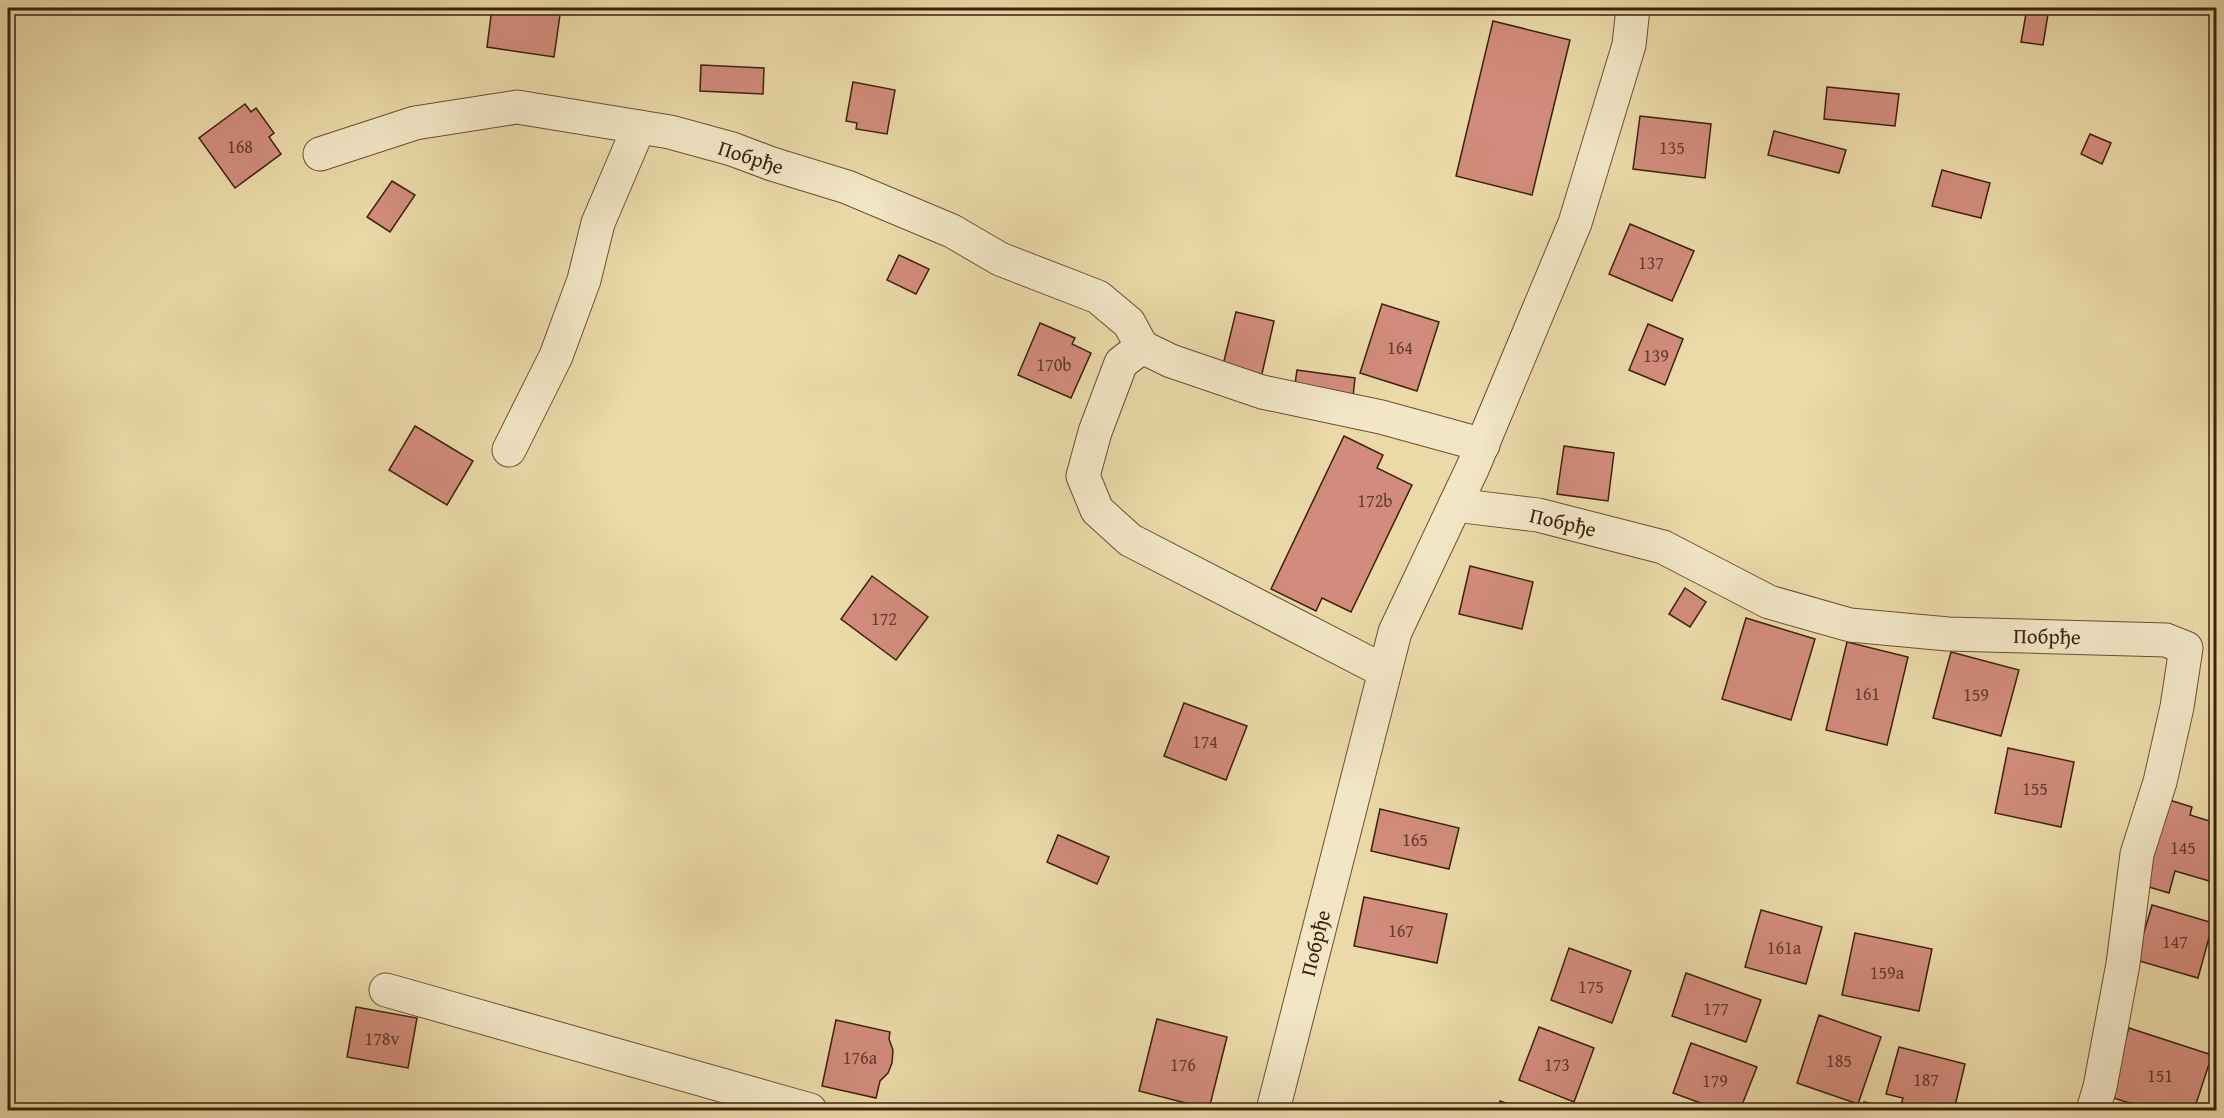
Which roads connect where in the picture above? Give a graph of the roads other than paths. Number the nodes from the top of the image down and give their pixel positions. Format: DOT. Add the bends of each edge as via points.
graph roads {
  1 [pos="1633,8"];
  2 [pos="639,127"];
  3 [pos="320,154"];
  4 [pos="1142,347"];
  5 [pos="1483,445"];
  6 [pos="509,450"];
  7 [pos="1455,505"];
  8 [pos="1384,671"];
  9 [pos="386,990"];
  10 [pos="810,1110"];
  11 [pos="1273,1110"];
  12 [pos="2093,1110"];
  1 -- 5 [label="street, Побрђе" via="1629,45 1575,223"];
  2 -- 3 [label="street, Побрђе" via="517,107 415,123"];
  2 -- 4 [label="street, Побрђе" via="732,149 848,187 952,231 1000,259 1098,297 1129,323"];
  2 -- 6 [label="street" via="598,223 584,280 556,356"];
  4 -- 5 [label="street" via="1262,392 1382,417"];
  4 -- 8 [label="street" via="1121,363 1095,432 1083,476 1097,510 1130,540"];
  5 -- 7 [label="street, Побрђе"];
  7 -- 8 [label="street, Побрђе" via="1395,632"];
  7 -- 12 [label="street, Побрђе" via="1538,515 1663,547 1769,602 1850,625 1948,634 2166,640 2186,648 2160,782 2137,854 2123,964"];
  8 -- 11 [label="street, Побрђе"];
  9 -- 10 [label="street"];
}
